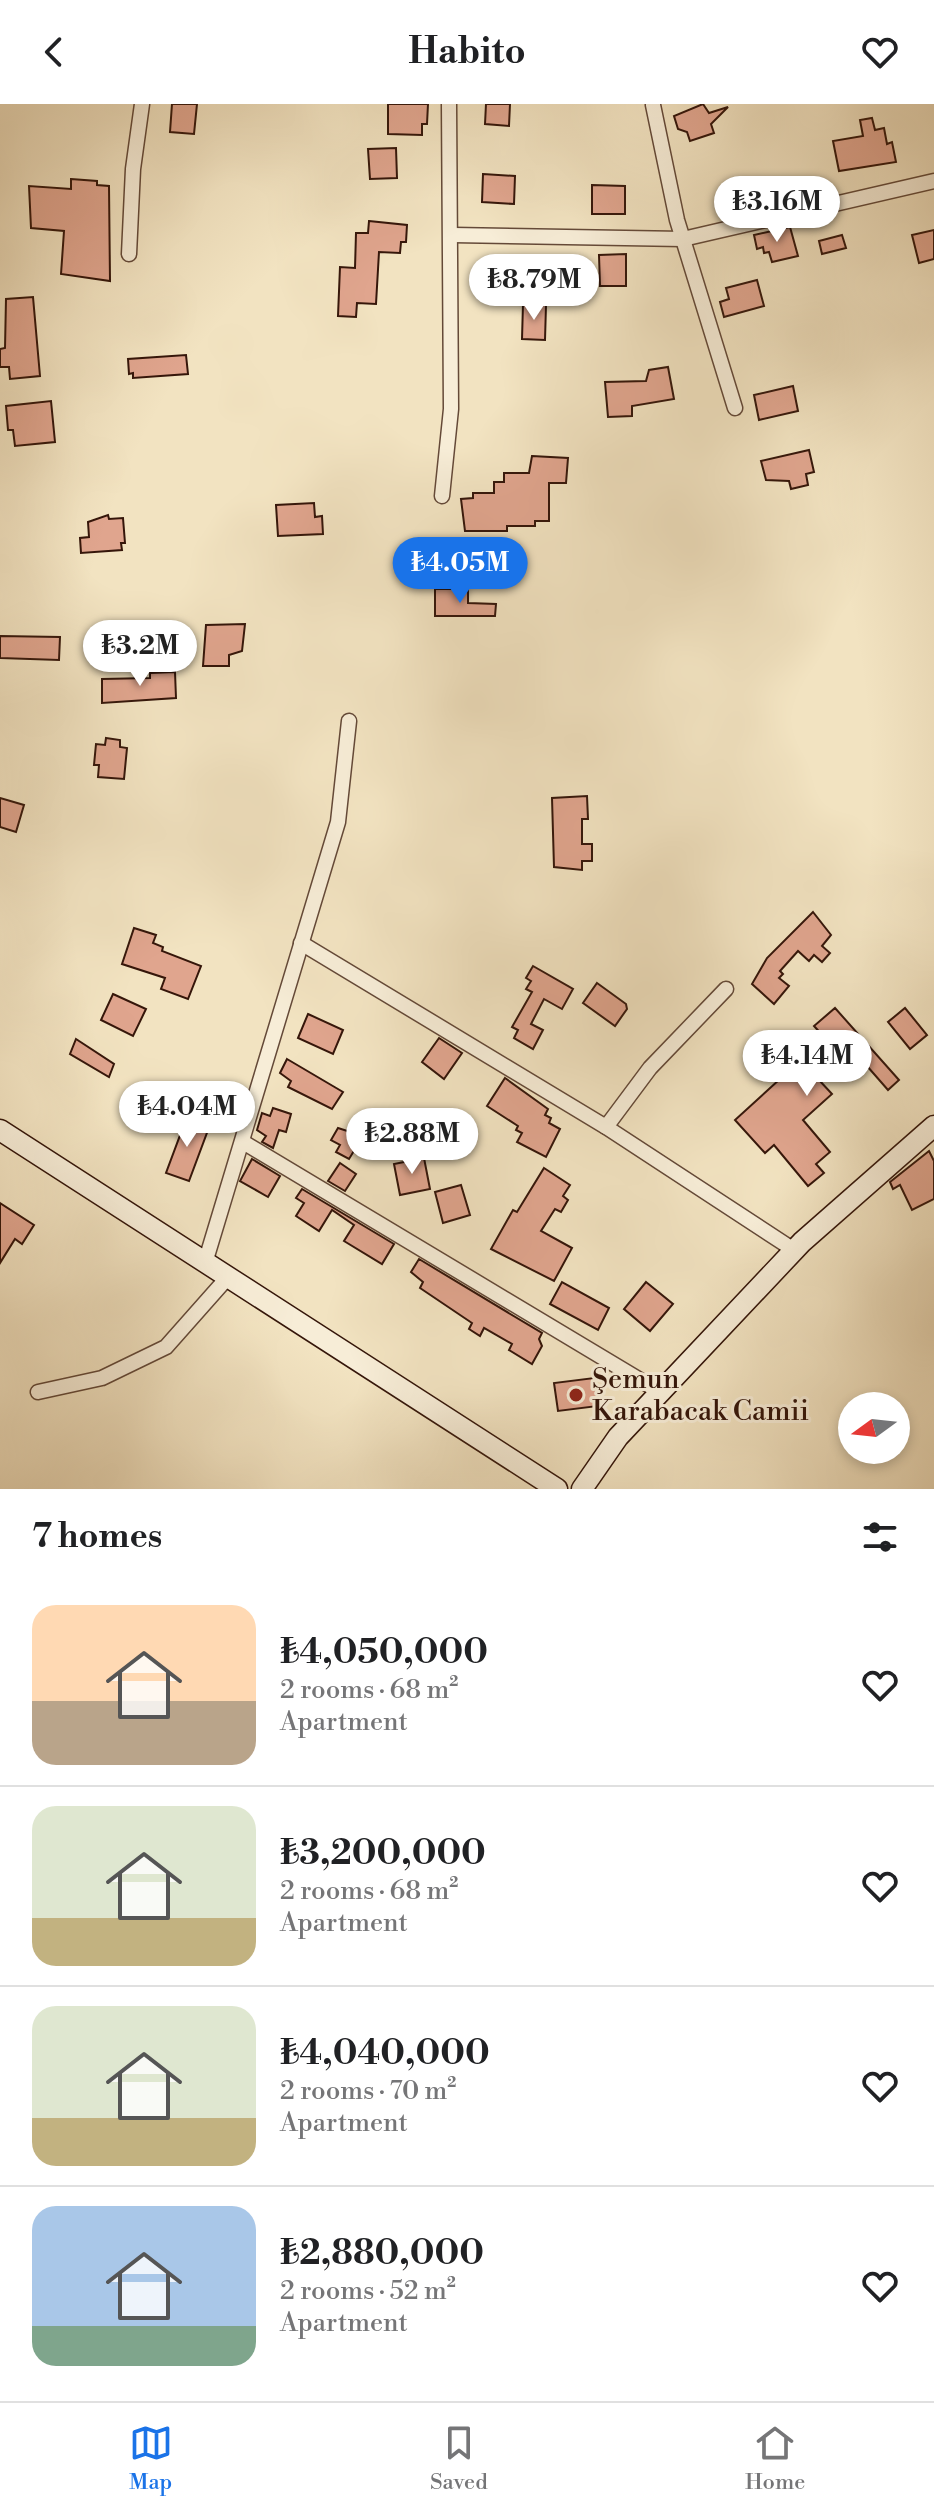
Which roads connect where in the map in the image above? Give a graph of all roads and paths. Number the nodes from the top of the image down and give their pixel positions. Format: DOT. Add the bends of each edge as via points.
graph roads {
  1 [pos="142,104"];
  2 [pos="449,104"];
  3 [pos="653,105"];
  4 [pos="934,181"];
  5 [pos="453,235"];
  6 [pos="683,239"];
  7 [pos="129,254"];
  8 [pos="735,408"];
  9 [pos="442,496"];
  10 [pos="349,721"];
  11 [pos="301,943"];
  12 [pos="726,989"];
  13 [pos="934,1126"];
  14 [pos="606,1127"];
  15 [pos="0,1130"];
  16 [pos="243,1142"];
  17 [pos="794,1250"];
  18 [pos="205,1263"];
  19 [pos="228,1277"];
  20 [pos="38,1392"];
  21 [pos="660,1392"];
  22 [pos="557,1489"];
  23 [pos="582,1489"];
  1 -- 7 [label="street"];
  2 -- 5 [label="street"];
  3 -- 6 [label="street"];
  4 -- 6 [label="street"];
  5 -- 6 [label="street"];
  5 -- 9 [label="street" via="451,409"];
  6 -- 8 [label="street"];
  10 -- 11 [label="street" via="338,822"];
  11 -- 14 [label="street"];
  11 -- 16 [label="street"];
  12 -- 14 [label="street" via="650,1068"];
  13 -- 17 [label="main road"];
  14 -- 17 [label="street"];
  15 -- 18 [label="main road"];
  16 -- 18 [label="street"];
  16 -- 21 [label="street"];
  17 -- 21 [label="main road"];
  18 -- 19 [label="main road"];
  19 -- 20 [label="street" via="166,1347 102,1378"];
  19 -- 22 [label="main road"];
  21 -- 23 [label="main road" via="618,1437"];
}
